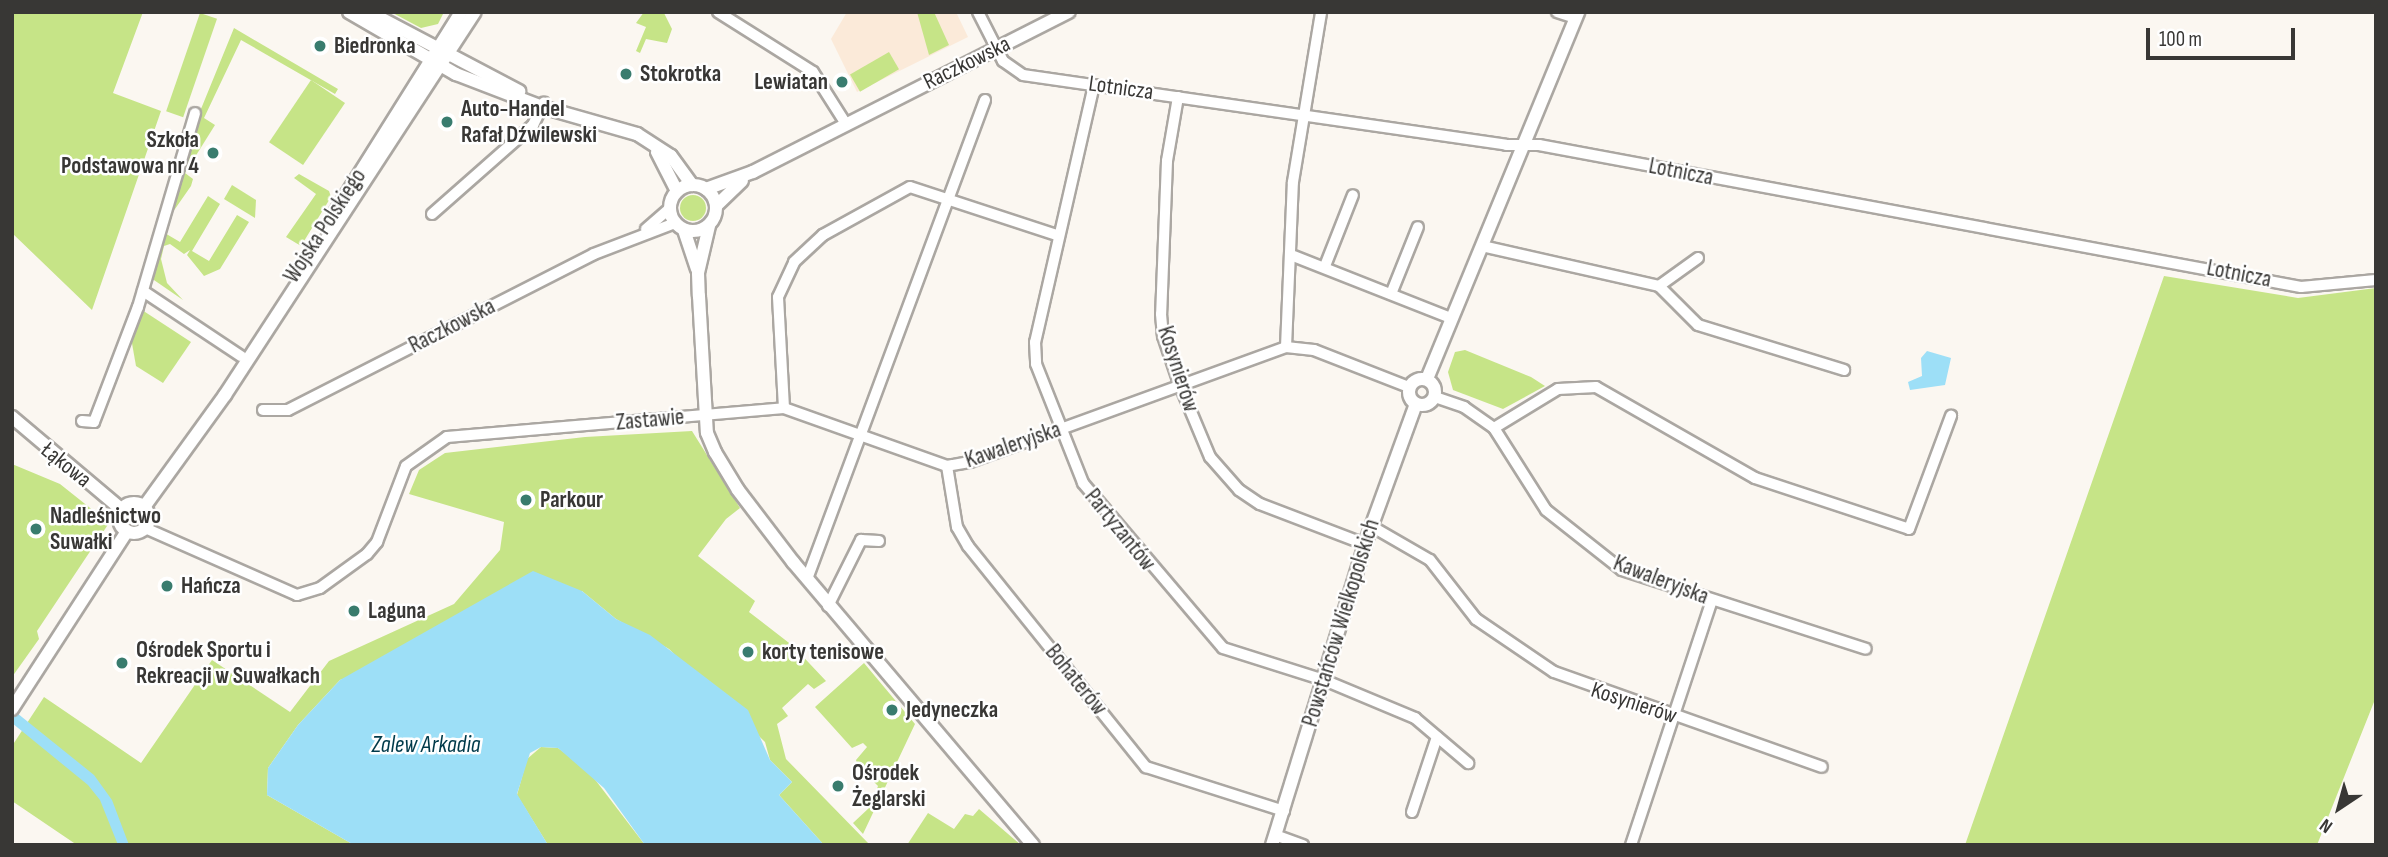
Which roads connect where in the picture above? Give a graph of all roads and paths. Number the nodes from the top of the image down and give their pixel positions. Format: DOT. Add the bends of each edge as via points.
graph roads {
  1 [pos="349,12"];
  2 [pos="369,12"];
  3 [pos="461,12"];
  4 [pos="475,12"];
  5 [pos="978,12"];
  6 [pos="1069,12"];
  7 [pos="1321,12"];
  8 [pos="1557,12"];
  9 [pos="725,14"];
  10 [pos="1577,15"];
  11 [pos="996,48"];
  12 [pos="440,59"];
  13 [pos="1094,85"];
  14 [pos="1178,97"];
  15 [pos="985,100"];
  16 [pos="543,104"];
  17 [pos="195,113"];
  18 [pos="1303,114"];
  19 [pos="846,124"];
  20 [pos="645,138"];
  21 [pos="1524,144"];
  22 [pos="753,172"];
  23 [pos="699,187"];
  24 [pos="677,191"];
  25 [pos="1353,195"];
  26 [pos="948,196"];
  27 [pos="716,206"];
  28 [pos="669,209"];
  29 [pos="432,214"];
  30 [pos="709,226"];
  31 [pos="679,227"];
  32 [pos="1418,227"];
  33 [pos="640,234"];
  34 [pos="1057,235"];
  35 [pos="1482,246"];
  36 [pos="1291,255"];
  37 [pos="1698,258"];
  38 [pos="1325,266"];
  39 [pos="698,273"];
  40 [pos="2376,280"];
  41 [pos="1659,286"];
  42 [pos="143,291"];
  43 [pos="1391,294"];
  44 [pos="1451,318"];
  45 [pos="1286,347"];
  46 [pos="241,356"];
  47 [pos="1844,370"];
  48 [pos="1427,379"];
  49 [pos="1179,383"];
  50 [pos="1409,387"];
  51 [pos="1435,397"];
  52 [pos="1416,404"];
  53 [pos="784,408"];
  54 [pos="263,410"];
  55 [pos="706,415"];
  56 [pos="1951,416"];
  57 [pos="82,421"];
  58 [pos="14,422"];
  59 [pos="1494,428"];
  60 [pos="1060,429"];
  61 [pos="862,438"];
  62 [pos="190,441"];
  63 [pos="947,466"];
  64 [pos="144,507"];
  65 [pos="122,510"];
  66 [pos="1371,526"];
  67 [pos="145,528"];
  68 [pos="127,531"];
  69 [pos="879,541"];
  70 [pos="1365,544"];
  71 [pos="807,579"];
  72 [pos="1712,600"];
  73 [pos="828,606"];
  74 [pos="1866,649"];
  75 [pos="1324,680"];
  76 [pos="12,709"];
  77 [pos="1675,716"];
  78 [pos="1437,737"];
  79 [pos="1468,764"];
  80 [pos="1822,766"];
  81 [pos="1284,811"];
  82 [pos="1412,812"];
  83 [pos="1274,840"];
  84 [pos="1032,845"];
  85 [pos="1304,845"];
  86 [pos="1631,845"];
  1 -- 12 [label="street"];
  2 -- 12 [label="street"];
  3 -- 12 [label="street, Wojska Polskiego"];
  4 -- 12 [label="street, Wojska Polskiego"];
  5 -- 11 [label="street, Lotnicza"];
  6 -- 11 [label="street, Raczkowska"];
  7 -- 18 [label="street"];
  8 -- 10 [label="street"];
  9 -- 19 [label="street" via="813,72"];
  10 -- 21 [label="street"];
  11 -- 13 [label="street, Lotnicza" via="1016,72"];
  11 -- 19 [label="street, Raczkowska"];
  12 -- 16 [label="street"];
  12 -- 46 [label="street, Wojska Polskiego"];
  12 -- 62 [label="street, Wojska Polskiego" via="225,395"];
  13 -- 14 [label="street, Lotnicza"];
  13 -- 34 [label="street, Partyzantów"];
  14 -- 18 [label="street, Lotnicza"];
  14 -- 49 [label="street, Kosynierów" via="1167,161 1161,314 1163,337"];
  15 -- 26 [label="street"];
  16 -- 20 [label="street"];
  16 -- 29 [label="street" via="533,125"];
  17 -- 42 [label="street"];
  18 -- 21 [label="street, Lotnicza"];
  18 -- 36 [label="street"];
  19 -- 22 [label="street, Raczkowska"];
  20 -- 23 [label="street" via="671,156"];
  20 -- 24 [label="street" via="666,163"];
  21 -- 35 [label="street"];
  21 -- 40 [label="street, Lotnicza" via="2301,286"];
  22 -- 23 [label="street, Raczkowska"];
  22 -- 27 [label="street, Raczkowska"];
  23 -- 24 [label="street"];
  23 -- 27 [label="street"];
  24 -- 28 [label="street"];
  25 -- 38 [label="street"];
  26 -- 34 [label="street"];
  26 -- 53 [label="street" via="901,188 823,235 794,262 778,297"];
  26 -- 61 [label="street"];
  27 -- 30 [label="street"];
  28 -- 31 [label="street"];
  28 -- 33 [label="street, Raczkowska"];
  30 -- 31 [label="street" via="697,232"];
  30 -- 39 [label="street"];
  31 -- 33 [label="street, Raczkowska"];
  31 -- 39 [label="street"];
  32 -- 43 [label="street"];
  33 -- 54 [label="street, Raczkowska" via="295,406"];
  34 -- 60 [label="street, Partyzantów" via="1035,342 1036,364"];
  35 -- 41 [label="street"];
  35 -- 44 [label="street"];
  36 -- 38 [label="street"];
  36 -- 45 [label="street"];
  37 -- 41 [label="street"];
  38 -- 43 [label="street"];
  39 -- 55 [label="street"];
  41 -- 47 [label="street" via="1698,325"];
  42 -- 46 [label="street"];
  42 -- 57 [label="street" via="94,422"];
  43 -- 44 [label="street"];
  44 -- 48 [label="street"];
  45 -- 49 [label="street, Kawaleryjska"];
  45 -- 50 [label="street, Kawaleryjska" via="1314,350"];
  46 -- 62 [label="street, Wojska Polskiego"];
  48 -- 50 [label="street" via="1414,380"];
  48 -- 51 [label="street" via="1434,385"];
  49 -- 60 [label="street, Kawaleryjska"];
  49 -- 70 [label="street, Kosynierów" via="1210,457 1238,490 1260,504"];
  50 -- 52 [label="street" via="1409,397"];
  51 -- 52 [label="street" via="1427,404"];
  51 -- 59 [label="street, Kawaleryjska" via="1464,407"];
  52 -- 66 [label="street, Powstańców Wielkopolskich"];
  53 -- 55 [label="street, Kawaleryjska"];
  53 -- 61 [label="street, Kawaleryjska"];
  55 -- 67 [label="street, Zastawie" via="473,434 434,443 406,466 377,542 367,554 320,588 297,595"];
  55 -- 71 [label="street, Zastawie" via="707,433 737,490"];
  56 -- 59 [label="street" via="1909,529 1755,478 1596,387 1558,389"];
  58 -- 65 [label="street, Łąkowa"];
  59 -- 72 [label="street, Kawaleryjska" via="1546,510 1575,536 1622,570"];
  60 -- 63 [label="street, Kawaleryjska"];
  60 -- 75 [label="street, Partyzantów" via="1096,502 1212,640 1238,655"];
  61 -- 63 [label="street, Kawaleryjska"];
  61 -- 71 [label="street"];
  62 -- 64 [label="street"];
  63 -- 81 [label="street, Bohaterów" via="957,527 968,546 1146,767"];
  64 -- 65 [label="street" via="131,503"];
  64 -- 67 [label="street" via="149,519"];
  65 -- 68 [label="street" via="120,523"];
  66 -- 70 [label="street, Powstańców Wielkopolskich"];
  66 -- 77 [label="street, Kosynierów" via="1430,560 1476,619 1526,656 1580,685"];
  67 -- 68 [label="street"];
  68 -- 76 [label="street"];
  69 -- 73 [label="street" via="861,540"];
  70 -- 75 [label="street, Powstańców Wielkopolskich"];
  71 -- 73 [label="street, Zastawie"];
  72 -- 74 [label="street, Kawaleryjska"];
  72 -- 77 [label="street"];
  73 -- 84 [label="street, Zastawie"];
  75 -- 78 [label="street, Partyzantów" via="1415,719"];
  75 -- 81 [label="street, Powstańców Wielkopolskich"];
  77 -- 80 [label="street, Kosynierów"];
  77 -- 86 [label="street"];
  78 -- 79 [label="street, Partyzantów"];
  78 -- 82 [label="street"];
  81 -- 83 [label="street, Powstańców Wielkopolskich"];
  83 -- 85 [label="street"];
}
